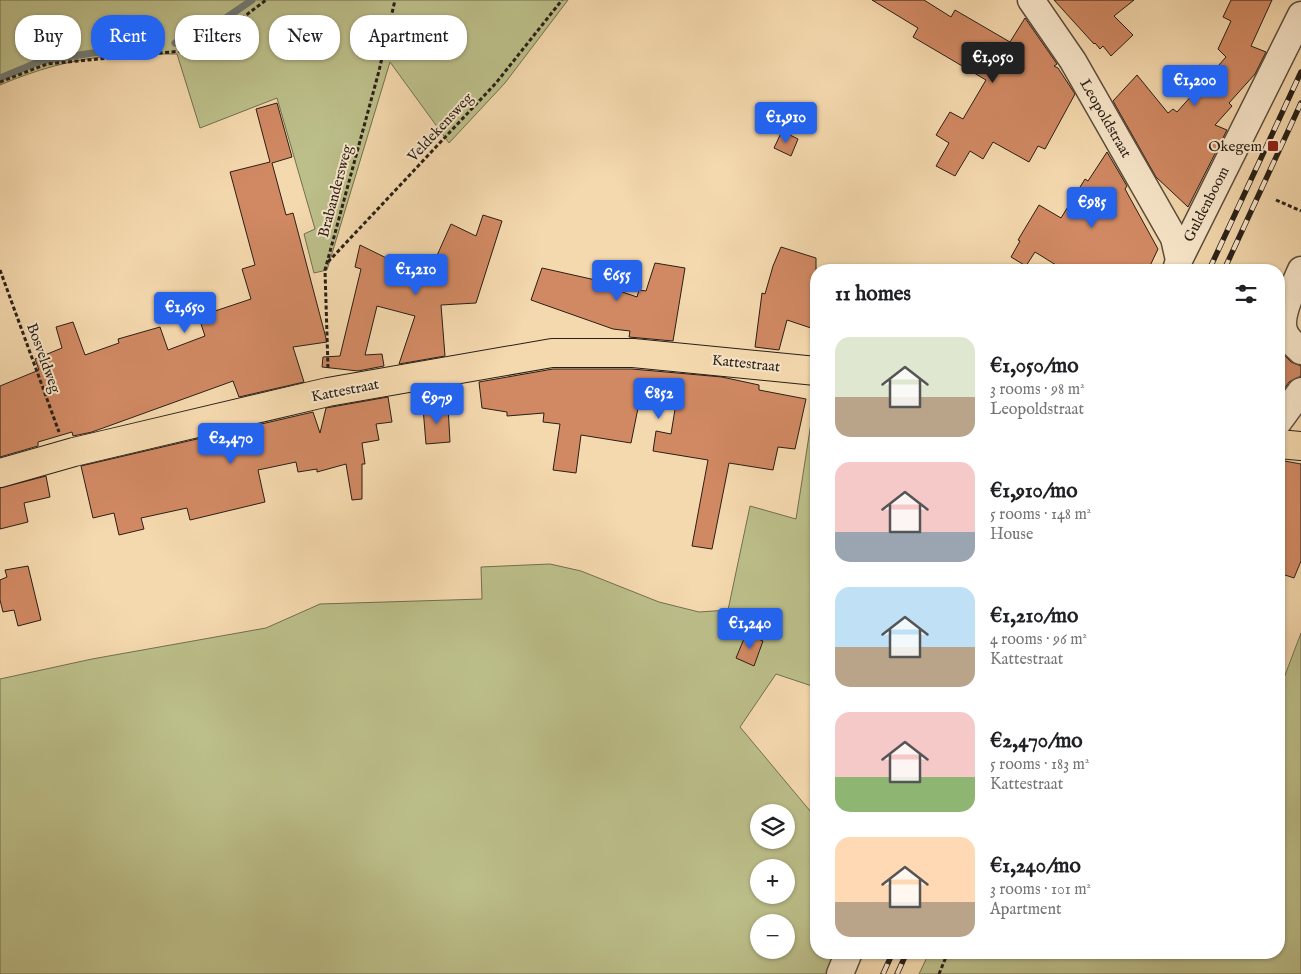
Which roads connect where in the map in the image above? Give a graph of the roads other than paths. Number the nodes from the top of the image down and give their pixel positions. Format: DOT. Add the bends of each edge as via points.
graph roads {
  1 [pos="1031,0"];
  2 [pos="1301,14"];
  3 [pos="1177,264"];
  4 [pos="1177,264"];
  5 [pos="1301,270"];
  6 [pos="1285,310"];
  7 [pos="1285,332"];
  8 [pos="1301,351"];
  9 [pos="810,370"];
  10 [pos="1301,391"];
  11 [pos="1285,413"];
  12 [pos="1285,445"];
  13 [pos="1301,446"];
  14 [pos="0,473"];
  15 [pos="846,959"];
  16 [pos="840,974"];
  1 -- 3 [label="street, Leopoldstraat" via="1073,61 1174,238"];
  2 -- 4 [label="street, Guldenboom"];
  5 -- 6 [label="street"];
  7 -- 8 [label="street"];
  9 -- 14 [label="main road, Kattestraat" via="632,353 552,353 328,392 66,454"];
  10 -- 11 [label="street"];
  12 -- 13 [label="main road"];
  15 -- 16 [label="street"];
}
